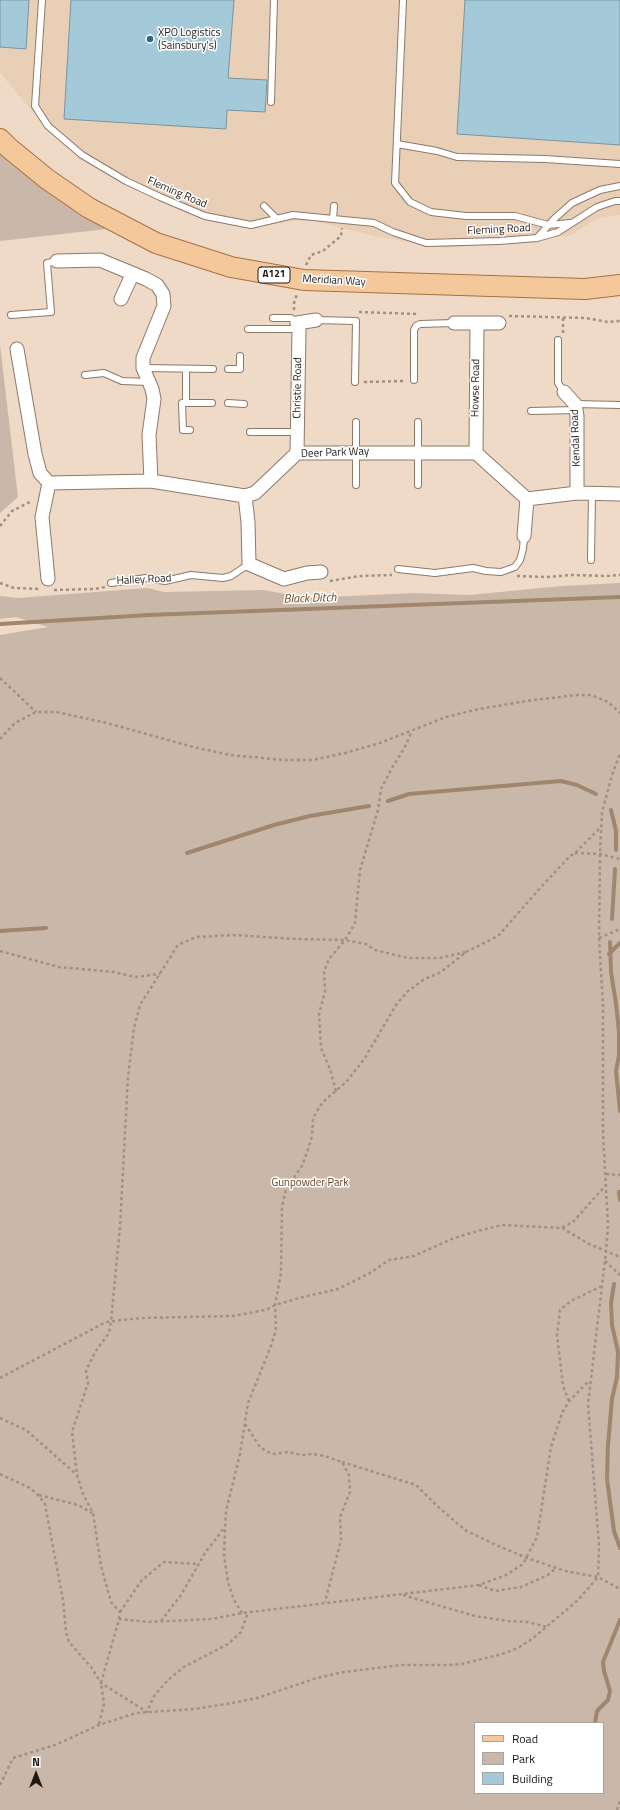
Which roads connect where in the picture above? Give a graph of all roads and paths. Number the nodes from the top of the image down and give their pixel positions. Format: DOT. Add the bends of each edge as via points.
graph roads {
  1 [pos="42,0"];
  2 [pos="274,0"];
  3 [pos="403,0"];
  4 [pos="271,102"];
  5 [pos="0,139"];
  6 [pos="397,144"];
  7 [pos="620,164"];
  8 [pos="620,186"];
  9 [pos="620,201"];
  10 [pos="264,206"];
  11 [pos="334,206"];
  12 [pos="277,219"];
  13 [pos="333,219"];
  14 [pos="344,220"];
  15 [pos="572,222"];
  16 [pos="548,225"];
  17 [pos="537,238"];
  18 [pos="57,262"];
  19 [pos="313,268"];
  20 [pos="132,274"];
  21 [pos="620,285"];
  22 [pos="585,290"];
  23 [pos="121,299"];
  24 [pos="620,300"];
  25 [pos="11,315"];
  26 [pos="273,318"];
  27 [pos="316,320"];
  28 [pos="454,323"];
  29 [pos="477,323"];
  30 [pos="499,323"];
  31 [pos="298,326"];
  32 [pos="248,329"];
  33 [pos="558,340"];
  34 [pos="17,349"];
  35 [pos="240,356"];
  36 [pos="143,368"];
  37 [pos="213,369"];
  38 [pos="228,369"];
  39 [pos="186,370"];
  40 [pos="85,375"];
  41 [pos="414,380"];
  42 [pos="149,382"];
  43 [pos="355,382"];
  44 [pos="564,392"];
  45 [pos="186,403"];
  46 [pos="212,403"];
  47 [pos="228,403"];
  48 [pos="244,404"];
  49 [pos="620,405"];
  50 [pos="576,407"];
  51 [pos="531,411"];
  52 [pos="356,422"];
  53 [pos="418,422"];
  54 [pos="190,430"];
  55 [pos="250,432"];
  56 [pos="298,432"];
  57 [pos="356,452"];
  58 [pos="418,452"];
  59 [pos="297,453"];
  60 [pos="476,453"];
  61 [pos="150,481"];
  62 [pos="49,483"];
  63 [pos="356,485"];
  64 [pos="418,485"];
  65 [pos="577,493"];
  66 [pos="592,494"];
  67 [pos="620,494"];
  68 [pos="245,496"];
  69 [pos="527,499"];
  70 [pos="44,502"];
  71 [pos="0,518"];
  72 [pos="3,521"];
  73 [pos="0,526"];
  74 [pos="524,536"];
  75 [pos="592,560"];
  76 [pos="249,564"];
  77 [pos="398,569"];
  78 [pos="321,572"];
  79 [pos="48,580"];
  80 [pos="111,582"];
  81 [pos="0,678"];
  82 [pos="36,712"];
  83 [pos="620,713"];
  84 [pos="412,731"];
  85 [pos="0,739"];
  86 [pos="620,754"];
  87 [pos="600,828"];
  88 [pos="575,853"];
  89 [pos="600,854"];
  90 [pos="620,859"];
  91 [pos="620,929"];
  92 [pos="599,938"];
  93 [pos="345,940"];
  94 [pos="0,951"];
  95 [pos="466,952"];
  96 [pos="160,974"];
  97 [pos="336,1091"];
  98 [pos="606,1174"];
  99 [pos="620,1175"];
  100 [pos="606,1185"];
  101 [pos="562,1228"];
  102 [pos="606,1252"];
  103 [pos="620,1257"];
  104 [pos="605,1261"];
  105 [pos="620,1275"];
  106 [pos="602,1286"];
  107 [pos="275,1305"];
  108 [pos="111,1321"];
  109 [pos="0,1378"];
  110 [pos="589,1381"];
  111 [pos="569,1400"];
  112 [pos="0,1418"];
  113 [pos="245,1424"];
  114 [pos="342,1462"];
  115 [pos="0,1474"];
  116 [pos="77,1475"];
  117 [pos="38,1495"];
  118 [pos="93,1513"];
  119 [pos="225,1528"];
  120 [pos="527,1558"];
  121 [pos="199,1564"];
  122 [pos="556,1568"];
  123 [pos="598,1577"];
  124 [pos="479,1585"];
  125 [pos="620,1589"];
  126 [pos="402,1595"];
  127 [pos="325,1603"];
  128 [pos="120,1612"];
  129 [pos="248,1612"];
  130 [pos="242,1613"];
  131 [pos="119,1620"];
  132 [pos="161,1621"];
  133 [pos="548,1627"];
  134 [pos="101,1683"];
  135 [pos="147,1712"];
  136 [pos="98,1725"];
  137 [pos="0,1785"];
  138 [pos="620,1801"];
  139 [pos="617,1810"];
  1 -- 12 [label="lane, Fleming Road" via="35,106 48,126 82,155 126,181 205,216 251,225"];
  2 -- 4 [label="lane"];
  3 -- 6 [label="lane"];
  5 -- 22 [label="main road, Meridian Way / A121" via="47,179 89,208 156,243 231,267 304,280"];
  6 -- 7 [label="lane" via="457,157"];
  6 -- 16 [label="lane" via="395,184 410,202 431,212 466,216 515,216"];
  8 -- 16 [label="lane, Fleming Road" via="600,190 572,203"];
  9 -- 15 [label="lane, Fleming Road" via="597,206"];
  10 -- 12 [label="lane"];
  11 -- 13 [label="lane"];
  12 -- 13 [label="lane, Fleming Road" via="293,215"];
  13 -- 14 [label="lane, Fleming Road"];
  14 -- 17 [label="lane, Fleming Road" via="374,223 426,243"];
  14 -- 19 [label="path" via="341,236 323,251 311,255 305,268"];
  15 -- 16 [label="lane"];
  15 -- 17 [label="lane, Fleming Road" via="558,232"];
  16 -- 17 [label="lane, Fleming Road"];
  18 -- 20 [label="street" via="100,260"];
  18 -- 25 [label="lane" via="47,263 51,312"];
  20 -- 23 [label="street"];
  20 -- 36 [label="street" via="157,285 164,300 164,306 146,348"];
  21 -- 22 [label="main road, Meridian Way / A121"];
  22 -- 24 [label="main road, Meridian Way / A121"];
  26 -- 31 [label="lane" via="291,318"];
  27 -- 31 [label="street"];
  27 -- 43 [label="lane" via="356,321"];
  28 -- 29 [label="street"];
  28 -- 41 [label="lane" via="416,326"];
  29 -- 30 [label="street"];
  29 -- 60 [label="street, Howse Road"];
  31 -- 32 [label="lane"];
  31 -- 56 [label="street, Christie Road"];
  33 -- 44 [label="lane, Kendal Road" via="558,383"];
  34 -- 62 [label="street" via="35,454 40,474"];
  35 -- 38 [label="lane" via="240,369"];
  36 -- 39 [label="lane"];
  36 -- 42 [label="street"];
  37 -- 39 [label="lane"];
  39 -- 45 [label="lane"];
  40 -- 42 [label="lane" via="104,373 122,381"];
  41 -- 43 [label="path"];
  42 -- 61 [label="street" via="154,399 149,435"];
  44 -- 50 [label="street, Kendal Road"];
  45 -- 46 [label="lane"];
  45 -- 54 [label="lane" via="182,403 182,430"];
  47 -- 48 [label="lane"];
  49 -- 50 [label="lane"];
  50 -- 51 [label="lane"];
  50 -- 65 [label="street, Kendal Road"];
  52 -- 57 [label="lane"];
  53 -- 58 [label="lane"];
  55 -- 56 [label="lane"];
  56 -- 59 [label="street, Christie Road"];
  57 -- 58 [label="street, Deer Park Way"];
  57 -- 59 [label="street, Deer Park Way"];
  57 -- 63 [label="lane"];
  58 -- 60 [label="street, Deer Park Way"];
  58 -- 64 [label="lane"];
  59 -- 68 [label="street, Deer Park Way" via="256,493"];
  60 -- 69 [label="street"];
  61 -- 62 [label="street"];
  61 -- 68 [label="street"];
  62 -- 70 [label="street"];
  65 -- 66 [label="street"];
  65 -- 69 [label="street"];
  66 -- 67 [label="street"];
  66 -- 75 [label="lane"];
  68 -- 76 [label="street"];
  69 -- 74 [label="street"];
  70 -- 72 [label="path" via="33,501 20,506"];
  70 -- 79 [label="street" via="43,527"];
  71 -- 72 [label="path"];
  72 -- 73 [label="path"];
  74 -- 77 [label="lane" via="520,560 515,567 501,572 473,568 435,573"];
  76 -- 78 [label="street" via="284,579"];
  76 -- 80 [label="lane, Halley Road" via="231,576 223,578 191,575 165,581 146,578"];
  81 -- 82 [label="path"];
  82 -- 84 [label="path" via="71,714 230,755 284,760 312,760 345,754"];
  82 -- 85 [label="path" via="15,723"];
  83 -- 84 [label="path" via="601,698 577,695 479,709 446,717"];
  84 -- 93 [label="path" via="381,789 378,810 360,870 355,923"];
  86 -- 87 [label="path" via="612,772"];
  87 -- 88 [label="path"];
  87 -- 89 [label="path"];
  88 -- 89 [label="path"];
  88 -- 95 [label="path" via="498,936"];
  89 -- 90 [label="path"];
  89 -- 92 [label="path"];
  91 -- 92 [label="path"];
  92 -- 98 [label="path"];
  93 -- 95 [label="path" via="408,958 440,958"];
  93 -- 96 [label="path" via="233,935 196,937 178,945"];
  93 -- 97 [label="path" via="329,959 324,971 325,992 319,1014 320,1048 330,1069"];
  94 -- 96 [label="path" via="59,967 114,972 135,977"];
  95 -- 97 [label="path" via="441,972 407,992 396,1005 368,1054"];
  96 -- 108 [label="path" via="140,1005 134,1028 128,1077 120,1227"];
  97 -- 107 [label="path" via="322,1103 313,1118 312,1136 302,1166 286,1188 281,1223 281,1273"];
  98 -- 99 [label="path"];
  98 -- 100 [label="path"];
  100 -- 101 [label="path" via="574,1222"];
  100 -- 102 [label="path"];
  101 -- 102 [label="path"];
  101 -- 107 [label="path" via="502,1226 478,1231 454,1238 414,1256 389,1260 338,1289"];
  102 -- 103 [label="path"];
  102 -- 104 [label="path"];
  104 -- 105 [label="path"];
  104 -- 106 [label="path"];
  106 -- 110 [label="path"];
  106 -- 111 [label="path" via="560,1310 557,1335 563,1386"];
  107 -- 108 [label="path" via="266,1310 232,1316"];
  107 -- 113 [label="path" via="276,1330 248,1403"];
  108 -- 109 [label="path" via="98,1325"];
  108 -- 116 [label="path" via="109,1333 95,1352 86,1371 88,1383 72,1432"];
  110 -- 111 [label="path"];
  110 -- 123 [label="path" via="588,1404 599,1545"];
  111 -- 120 [label="path" via="551,1447 537,1537"];
  112 -- 116 [label="path" via="26,1430"];
  113 -- 114 [label="path" via="260,1447 268,1452 312,1454"];
  113 -- 119 [label="path" via="226,1511"];
  114 -- 120 [label="path" via="416,1485 465,1530"];
  114 -- 127 [label="path" via="349,1475 350,1492 340,1517 340,1540"];
  115 -- 117 [label="path" via="30,1488"];
  116 -- 118 [label="path"];
  117 -- 118 [label="path" via="78,1505"];
  117 -- 134 [label="path" via="49,1519 69,1642"];
  118 -- 128 [label="path" via="101,1566 111,1602"];
  119 -- 121 [label="path"];
  119 -- 130 [label="path" via="224,1555 228,1582"];
  120 -- 122 [label="path"];
  120 -- 124 [label="path" via="523,1564 506,1575"];
  121 -- 128 [label="path" via="164,1562 142,1580"];
  121 -- 132 [label="path" via="181,1595"];
  122 -- 123 [label="path"];
  122 -- 124 [label="path" via="548,1575 521,1587 495,1591"];
  123 -- 125 [label="path"];
  123 -- 133 [label="path" via="578,1600"];
  124 -- 126 [label="path"];
  126 -- 127 [label="path"];
  126 -- 133 [label="path" via="475,1616"];
  127 -- 129 [label="path"];
  128 -- 131 [label="path"];
  129 -- 130 [label="path"];
  129 -- 135 [label="path" via="241,1632 233,1640 168,1680 154,1696"];
  130 -- 132 [label="path" via="212,1619"];
  131 -- 132 [label="path"];
  131 -- 134 [label="path"];
  133 -- 135 [label="path" via="518,1648 473,1662 401,1665 344,1672 257,1698 195,1709"];
  134 -- 135 [label="path"];
  134 -- 136 [label="path" via="104,1704"];
  135 -- 136 [label="path"];
  136 -- 137 [label="path" via="55,1745 13,1758"];
  138 -- 139 [label="path"];
}
